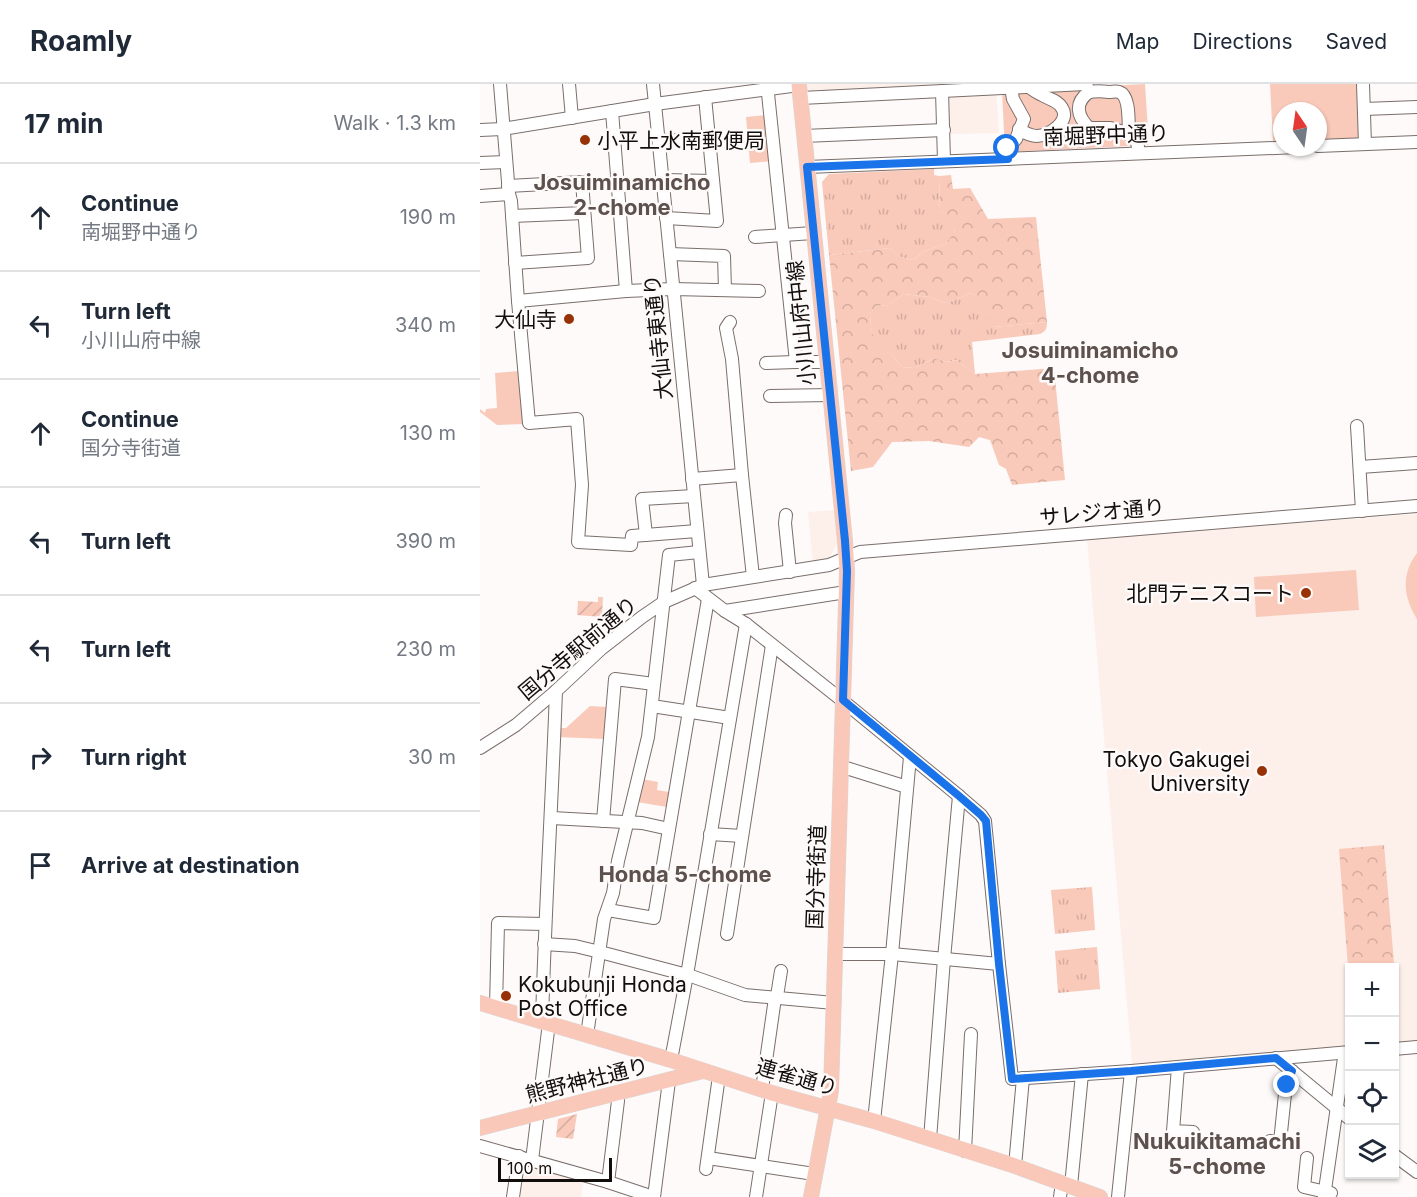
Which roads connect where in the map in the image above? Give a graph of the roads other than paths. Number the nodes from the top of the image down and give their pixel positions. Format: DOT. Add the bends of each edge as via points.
graph roads {
  1 [pos="500,84"];
  2 [pos="569,84"];
  3 [pos="653,84"];
  4 [pos="698,84"];
  5 [pos="1363,84"];
  6 [pos="768,86"];
  7 [pos="1014,86"];
  8 [pos="1029,87"];
  9 [pos="1087,87"];
  10 [pos="800,89"];
  11 [pos="942,91"];
  12 [pos="702,98"];
  13 [pos="655,104"];
  14 [pos="1417,107"];
  15 [pos="1078,109"];
  16 [pos="1364,109"];
  17 [pos="612,111"];
  18 [pos="1064,111"];
  19 [pos="572,118"];
  20 [pos="503,129"];
  21 [pos="1019,129"];
  22 [pos="480,130"];
  23 [pos="944,130"];
  24 [pos="1129,134"];
  25 [pos="804,136"];
  26 [pos="709,139"];
  27 [pos="659,141"];
  28 [pos="1417,142"];
  29 [pos="1365,144"];
  30 [pos="1327,146"];
  31 [pos="1138,147"];
  32 [pos="1273,148"];
  33 [pos="1008,159"];
  34 [pos="944,161"];
  35 [pos="506,162"];
  36 [pos="480,163"];
  37 [pos="807,167"];
  38 [pos="663,180"];
  39 [pos="713,181"];
  40 [pos="509,190"];
  41 [pos="480,196"];
  42 [pos="584,213"];
  43 [pos="512,216"];
  44 [pos="666,218"];
  45 [pos="813,233"];
  46 [pos="783,236"];
  47 [pos="755,237"];
  48 [pos="670,254"];
  49 [pos="515,263"];
  50 [pos="673,289"];
  51 [pos="725,290"];
  52 [pos="626,291"];
  53 [pos="759,291"];
  54 [pos="518,301"];
  55 [pos="730,322"];
  56 [pos="795,362"];
  57 [pos="827,362"];
  58 [pos="766,363"];
  59 [pos="830,395"];
  60 [pos="770,396"];
  61 [pos="1357,426"];
  62 [pos="1417,463"];
  63 [pos="1360,467"];
  64 [pos="742,475"];
  65 [pos="692,479"];
  66 [pos="694,496"];
  67 [pos="1417,506"];
  68 [pos="1362,511"];
  69 [pos="786,515"];
  70 [pos="697,531"];
  71 [pos="646,535"];
  72 [pos="699,552"];
  73 [pos="846,557"];
  74 [pos="790,572"];
  75 [pos="753,577"];
  76 [pos="699,587"];
  77 [pos="846,592"];
  78 [pos="708,599"];
  79 [pos="664,602"];
  80 [pos="725,611"];
  81 [pos="746,624"];
  82 [pos="772,645"];
  83 [pos="654,684"];
  84 [pos="556,691"];
  85 [pos="843,700"];
  86 [pos="652,706"];
  87 [pos="688,712"];
  88 [pos="730,718"];
  89 [pos="480,748"];
  90 [pos="910,757"];
  91 [pos="840,766"];
  92 [pos="907,787"];
  93 [pos="959,796"];
  94 [pos="552,818"];
  95 [pos="603,821"];
  96 [pos="628,822"];
  97 [pos="669,828"];
  98 [pos="710,834"];
  99 [pos="742,837"];
  100 [pos="608,910"];
  101 [pos="545,924"];
  102 [pos="727,934"];
  103 [pos="544,944"];
  104 [pos="600,952"];
  105 [pos="835,954"];
  106 [pos="892,954"];
  107 [pos="944,959"];
  108 [pos="999,964"];
  109 [pos="781,971"];
  110 [pos="687,975"];
  111 [pos="775,998"];
  112 [pos="480,1002"];
  113 [pos="834,1003"];
  114 [pos="496,1007"];
  115 [pos="545,1022"];
  116 [pos="971,1034"];
  117 [pos="587,1035"];
  118 [pos="1417,1047"];
  119 [pos="1399,1049"];
  120 [pos="1345,1053"];
  121 [pos="1345,1057"];
  122 [pos="1276,1058"];
  123 [pos="671,1060"];
  124 [pos="1178,1067"];
  125 [pos="704,1071"];
  126 [pos="1131,1071"];
  127 [pos="1292,1071"];
  128 [pos="1349,1071"];
  129 [pos="1082,1074"];
  130 [pos="719,1076"];
  131 [pos="1023,1078"];
  132 [pos="669,1081"];
  133 [pos="767,1091"];
  134 [pos="617,1094"];
  135 [pos="827,1108"];
  136 [pos="538,1114"];
  137 [pos="1343,1114"];
  138 [pos="874,1121"];
  139 [pos="480,1128"];
  140 [pos="1193,1132"];
  141 [pos="930,1139"];
  142 [pos="1270,1141"];
  143 [pos="480,1146"];
  144 [pos="965,1150"];
  145 [pos="519,1156"];
  146 [pos="1307,1158"];
  147 [pos="1399,1158"];
  148 [pos="532,1160"];
  149 [pos="761,1166"];
  150 [pos="1016,1166"];
  151 [pos="1417,1172"];
  152 [pos="814,1174"];
  153 [pos="608,1182"];
  154 [pos="1064,1189"];
  155 [pos="1327,1195"];
  156 [pos="513,1197"];
  157 [pos="654,1197"];
  158 [pos="756,1197"];
  159 [pos="811,1197"];
  160 [pos="1100,1197"];
  161 [pos="1118,1197"];
  1 -- 20 [label="street"];
  2 -- 19 [label="street"];
  3 -- 13 [label="street, 大仙寺東通り"];
  4 -- 12 [label="street"];
  5 -- 16 [label="street"];
  6 -- 10 [label="street"];
  6 -- 12 [label="street"];
  6 -- 46 [label="street"];
  7 -- 8 [label="street"];
  7 -- 11 [label="street"];
  7 -- 21 [label="street" via="1013,99 1024,119"];
  8 -- 9 [label="street"];
  8 -- 18 [label="street" via="1056,101"];
  9 -- 15 [label="street"];
  9 -- 24 [label="street" via="1092,91 1122,93 1128,107"];
  10 -- 11 [label="street"];
  10 -- 25 [label="main road, 小川山府中線"];
  11 -- 23 [label="street"];
  12 -- 13 [label="street"];
  12 -- 26 [label="street"];
  13 -- 17 [label="street"];
  13 -- 27 [label="street, 大仙寺東通り"];
  14 -- 16 [label="street"];
  15 -- 18 [label="street"];
  15 -- 24 [label="street" via="1089,128 1104,127"];
  16 -- 29 [label="street"];
  17 -- 19 [label="street"];
  17 -- 52 [label="street"];
  18 -- 21 [label="street" via="1062,121 1050,133 1034,136"];
  19 -- 20 [label="street"];
  20 -- 22 [label="street"];
  20 -- 35 [label="street"];
  21 -- 33 [label="street" via="1007,148"];
  23 -- 25 [label="street"];
  23 -- 34 [label="street"];
  24 -- 31 [label="street"];
  25 -- 37 [label="main road, 小川山府中線"];
  26 -- 27 [label="street"];
  26 -- 39 [label="street"];
  27 -- 38 [label="street, 大仙寺東通り"];
  28 -- 29 [label="street"];
  29 -- 30 [label="street"];
  32 -- 33 [label="street, 南堀野中通り"];
  33 -- 34 [label="street, 南堀野中通り"];
  34 -- 37 [label="street, 南堀野中通り"];
  35 -- 36 [label="street"];
  35 -- 40 [label="street"];
  37 -- 45 [label="main road, 小川山府中線"];
  38 -- 39 [label="street"];
  38 -- 44 [label="street, 大仙寺東通り"];
  39 -- 44 [label="street" via="717,221"];
  40 -- 41 [label="street"];
  40 -- 42 [label="street" via="582,182"];
  40 -- 43 [label="street"];
  42 -- 43 [label="street"];
  42 -- 49 [label="street" via="588,258"];
  43 -- 49 [label="street"];
  44 -- 48 [label="street, 大仙寺東通り"];
  45 -- 46 [label="street"];
  45 -- 57 [label="main road, 小川山府中線"];
  46 -- 47 [label="street"];
  46 -- 56 [label="street"];
  48 -- 50 [label="street, 大仙寺東通り"];
  48 -- 51 [label="street" via="724,256"];
  49 -- 54 [label="street"];
  50 -- 51 [label="street"];
  50 -- 52 [label="street"];
  50 -- 65 [label="street, 大仙寺東通り"];
  51 -- 53 [label="street"];
  52 -- 54 [label="street"];
  54 -- 71 [label="street" via="529,423 577,419 582,485 578,542 631,545 633,536"];
  55 -- 64 [label="street" via="726,328"];
  56 -- 57 [label="street"];
  56 -- 58 [label="street"];
  57 -- 59 [label="main road, 小川山府中線"];
  59 -- 60 [label="street"];
  59 -- 73 [label="main road, 小川山府中線"];
  61 -- 63 [label="street"];
  62 -- 63 [label="street"];
  63 -- 68 [label="street"];
  64 -- 65 [label="street"];
  64 -- 75 [label="street"];
  65 -- 66 [label="street, 大仙寺東通り"];
  66 -- 70 [label="street, 大仙寺東通り"];
  66 -- 71 [label="street" via="642,499"];
  67 -- 68 [label="street, サレジオ通り"];
  68 -- 73 [label="street, サレジオ通り" via="860,552"];
  69 -- 74 [label="street"];
  70 -- 71 [label="street"];
  70 -- 72 [label="street, 大仙寺東通り"];
  72 -- 76 [label="street, 大仙寺東通り"];
  72 -- 79 [label="street" via="669,555"];
  73 -- 74 [label="street, 国分寺駅前通り" via="829,565"];
  73 -- 77 [label="main road, 国分寺街道"];
  74 -- 75 [label="street, 国分寺駅前通り"];
  75 -- 76 [label="street, 国分寺駅前通り"];
  76 -- 78 [label="street"];
  76 -- 79 [label="street, 国分寺駅前通り"];
  77 -- 80 [label="street"];
  77 -- 85 [label="main road, 国分寺街道"];
  78 -- 80 [label="street"];
  78 -- 87 [label="street"];
  79 -- 83 [label="street"];
  79 -- 84 [label="street, 国分寺駅前通り" via="601,649"];
  80 -- 81 [label="street"];
  81 -- 82 [label="street"];
  81 -- 88 [label="street"];
  82 -- 85 [label="street"];
  82 -- 99 [label="street"];
  83 -- 86 [label="street"];
  83 -- 95 [label="street" via="615,680"];
  84 -- 89 [label="street, 国分寺駅前通り" via="516,725"];
  84 -- 94 [label="street"];
  85 -- 90 [label="street"];
  85 -- 91 [label="main road, 国分寺街道"];
  86 -- 87 [label="street"];
  86 -- 96 [label="street"];
  87 -- 88 [label="street"];
  87 -- 97 [label="street"];
  88 -- 98 [label="street"];
  90 -- 92 [label="street"];
  90 -- 93 [label="street"];
  91 -- 92 [label="street"];
  91 -- 105 [label="main road, 国分寺街道"];
  92 -- 106 [label="street"];
  93 -- 107 [label="street"];
  93 -- 108 [label="street" via="986,821"];
  94 -- 95 [label="street"];
  94 -- 101 [label="street"];
  95 -- 96 [label="street"];
  96 -- 97 [label="street"];
  96 -- 100 [label="street"];
  97 -- 100 [label="street" via="654,918"];
  98 -- 99 [label="street"];
  98 -- 110 [label="street"];
  99 -- 102 [label="street"];
  100 -- 104 [label="street"];
  101 -- 103 [label="street"];
  101 -- 114 [label="street" via="498,923"];
  103 -- 104 [label="street"];
  103 -- 115 [label="street"];
  104 -- 110 [label="street"];
  104 -- 117 [label="street"];
  105 -- 106 [label="street"];
  105 -- 113 [label="main road, 国分寺街道"];
  106 -- 107 [label="street"];
  106 -- 138 [label="street"];
  107 -- 108 [label="street"];
  107 -- 141 [label="street"];
  108 -- 131 [label="street" via="1012,1079"];
  109 -- 111 [label="street"];
  110 -- 111 [label="street" via="746,995"];
  110 -- 123 [label="street"];
  111 -- 113 [label="street"];
  111 -- 133 [label="street"];
  112 -- 114 [label="main road, 連雀通り"];
  113 -- 135 [label="main road, 国分寺街道"];
  114 -- 115 [label="main road, 連雀通り"];
  115 -- 117 [label="main road, 連雀通り"];
  115 -- 136 [label="street"];
  116 -- 144 [label="street"];
  117 -- 123 [label="main road, 連雀通り"];
  118 -- 119 [label="street"];
  120 -- 122 [label="street"];
  121 -- 137 [label="street"];
  122 -- 124 [label="street"];
  122 -- 127 [label="street"];
  123 -- 125 [label="main road, 連雀通り"];
  124 -- 126 [label="street"];
  124 -- 140 [label="street" via="1173,1131"];
  125 -- 130 [label="main road, 連雀通り"];
  125 -- 132 [label="main road, 熊野神社通り"];
  126 -- 129 [label="street"];
  126 -- 161 [label="street"];
  127 -- 137 [label="street"];
  127 -- 142 [label="street" via="1285,1094 1280,1142"];
  128 -- 137 [label="street"];
  129 -- 131 [label="street"];
  129 -- 154 [label="street"];
  130 -- 133 [label="main road, 連雀通り"];
  130 -- 149 [label="street" via="707,1164"];
  131 -- 150 [label="street"];
  132 -- 134 [label="main road, 熊野神社通り"];
  132 -- 157 [label="street"];
  133 -- 135 [label="main road, 連雀通り"];
  133 -- 149 [label="street"];
  134 -- 136 [label="main road, 熊野神社通り"];
  134 -- 153 [label="street"];
  135 -- 138 [label="main road, 連雀通り"];
  135 -- 152 [label="main road, 国分寺街道"];
  136 -- 139 [label="main road, 熊野神社通り"];
  136 -- 148 [label="street"];
  137 -- 155 [label="street"];
  138 -- 141 [label="main road, 連雀通り"];
  141 -- 144 [label="main road, 連雀通り"];
  143 -- 145 [label="street"];
  144 -- 150 [label="main road, 連雀通り"];
  145 -- 148 [label="street"];
  145 -- 156 [label="street"];
  146 -- 155 [label="street" via="1304,1187"];
  147 -- 151 [label="street"];
  148 -- 153 [label="street"];
  149 -- 152 [label="street"];
  149 -- 158 [label="street"];
  150 -- 154 [label="main road, 連雀通り"];
  152 -- 159 [label="main road, 国分寺街道"];
  153 -- 157 [label="street"];
  154 -- 160 [label="main road, 連雀通り"];
}
